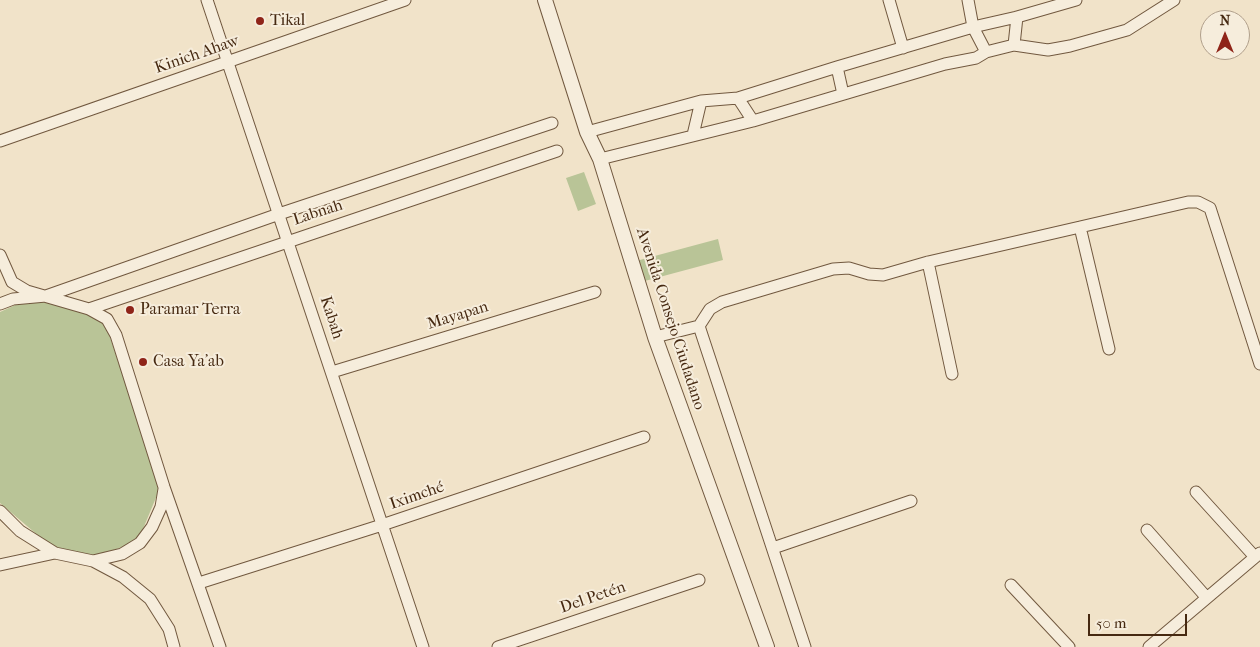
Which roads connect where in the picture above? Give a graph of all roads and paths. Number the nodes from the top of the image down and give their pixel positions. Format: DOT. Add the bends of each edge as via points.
graph roads {
  1 [pos="207,0"];
  2 [pos="405,0"];
  3 [pos="545,0"];
  4 [pos="889,0"];
  5 [pos="968,0"];
  6 [pos="1076,0"];
  7 [pos="1175,0"];
  8 [pos="1017,17"];
  9 [pos="973,27"];
  10 [pos="1014,45"];
  11 [pos="904,48"];
  12 [pos="986,52"];
  13 [pos="228,62"];
  14 [pos="837,67"];
  15 [pos="843,94"];
  16 [pos="738,98"];
  17 [pos="700,101"];
  18 [pos="753,121"];
  19 [pos="552,123"];
  20 [pos="588,132"];
  21 [pos="693,135"];
  22 [pos="0,141"];
  23 [pos="557,151"];
  24 [pos="600,159"];
  25 [pos="279,214"];
  26 [pos="1080,227"];
  27 [pos="288,241"];
  28 [pos="0,255"];
  29 [pos="928,262"];
  30 [pos="595,292"];
  31 [pos="46,296"];
  32 [pos="0,304"];
  33 [pos="89,309"];
  34 [pos="699,326"];
  35 [pos="655,337"];
  36 [pos="1109,349"];
  37 [pos="1260,364"];
  38 [pos="332,372"];
  39 [pos="952,374"];
  40 [pos="644,437"];
  41 [pos="164,487"];
  42 [pos="1196,492"];
  43 [pos="911,501"];
  44 [pos="0,511"];
  45 [pos="382,525"];
  46 [pos="1148,530"];
  47 [pos="773,548"];
  48 [pos="55,553"];
  49 [pos="1258,555"];
  50 [pos="93,561"];
  51 [pos="0,565"];
  52 [pos="699,580"];
  53 [pos="199,583"];
  54 [pos="1010,585"];
  55 [pos="1207,598"];
  56 [pos="174,647"];
  57 [pos="220,647"];
  58 [pos="423,647"];
  59 [pos="498,647"];
  60 [pos="767,647"];
  61 [pos="805,647"];
  62 [pos="1069,647"];
  63 [pos="1149,647"];
  1 -- 13 [label="street, Kabah"];
  2 -- 13 [label="street, Kinich Ahaw"];
  3 -- 20 [label="street, Avenida Consejo Ciudadano"];
  4 -- 11 [label="street"];
  5 -- 9 [label="street"];
  6 -- 8 [label="street"];
  7 -- 10 [label="street" via="1118,33 1048,50"];
  8 -- 9 [label="street"];
  8 -- 10 [label="street"];
  9 -- 11 [label="street"];
  9 -- 12 [label="street"];
  10 -- 12 [label="street"];
  11 -- 14 [label="street"];
  12 -- 15 [label="street" via="976,58 944,64"];
  13 -- 22 [label="street, Kinich Ahaw"];
  13 -- 25 [label="street, Kabah"];
  14 -- 15 [label="street"];
  14 -- 16 [label="street"];
  15 -- 18 [label="street"];
  16 -- 17 [label="street"];
  16 -- 18 [label="street"];
  17 -- 20 [label="street"];
  17 -- 21 [label="street"];
  18 -- 21 [label="street"];
  19 -- 25 [label="street"];
  20 -- 24 [label="street, Avenida Consejo Ciudadano"];
  21 -- 24 [label="street"];
  23 -- 27 [label="street, Labnah"];
  24 -- 35 [label="street, Avenida Consejo Ciudadano"];
  25 -- 27 [label="street, Kabah"];
  25 -- 31 [label="street"];
  26 -- 29 [label="street"];
  26 -- 36 [label="street"];
  26 -- 37 [label="street" via="1188,202 1198,202 1210,208"];
  27 -- 33 [label="street, Labnah"];
  27 -- 38 [label="street, Kabah"];
  28 -- 31 [label="street" via="12,282 27,291"];
  29 -- 34 [label="street" via="883,275 849,268 833,269 722,302 710,310"];
  29 -- 39 [label="street"];
  30 -- 38 [label="street, Mayapan"];
  31 -- 32 [label="street" via="14,299"];
  31 -- 33 [label="street"];
  33 -- 41 [label="street" via="107,319 116,335"];
  34 -- 35 [label="street"];
  34 -- 47 [label="street"];
  35 -- 60 [label="street, Avenida Consejo Ciudadano"];
  38 -- 45 [label="street, Kabah"];
  40 -- 45 [label="street, Iximché"];
  41 -- 50 [label="street" via="158,514 140,543 122,554"];
  41 -- 53 [label="street"];
  42 -- 49 [label="street"];
  43 -- 47 [label="street"];
  44 -- 48 [label="street" via="20,531"];
  45 -- 53 [label="street, Iximché"];
  45 -- 58 [label="street, Kabah"];
  46 -- 55 [label="street"];
  47 -- 61 [label="street"];
  48 -- 50 [label="street"];
  48 -- 51 [label="street"];
  49 -- 55 [label="street"];
  50 -- 56 [label="street" via="123,577 150,599 169,629"];
  52 -- 59 [label="street, Del Petén"];
  53 -- 57 [label="street"];
  54 -- 62 [label="street"];
  55 -- 63 [label="street"];
}
